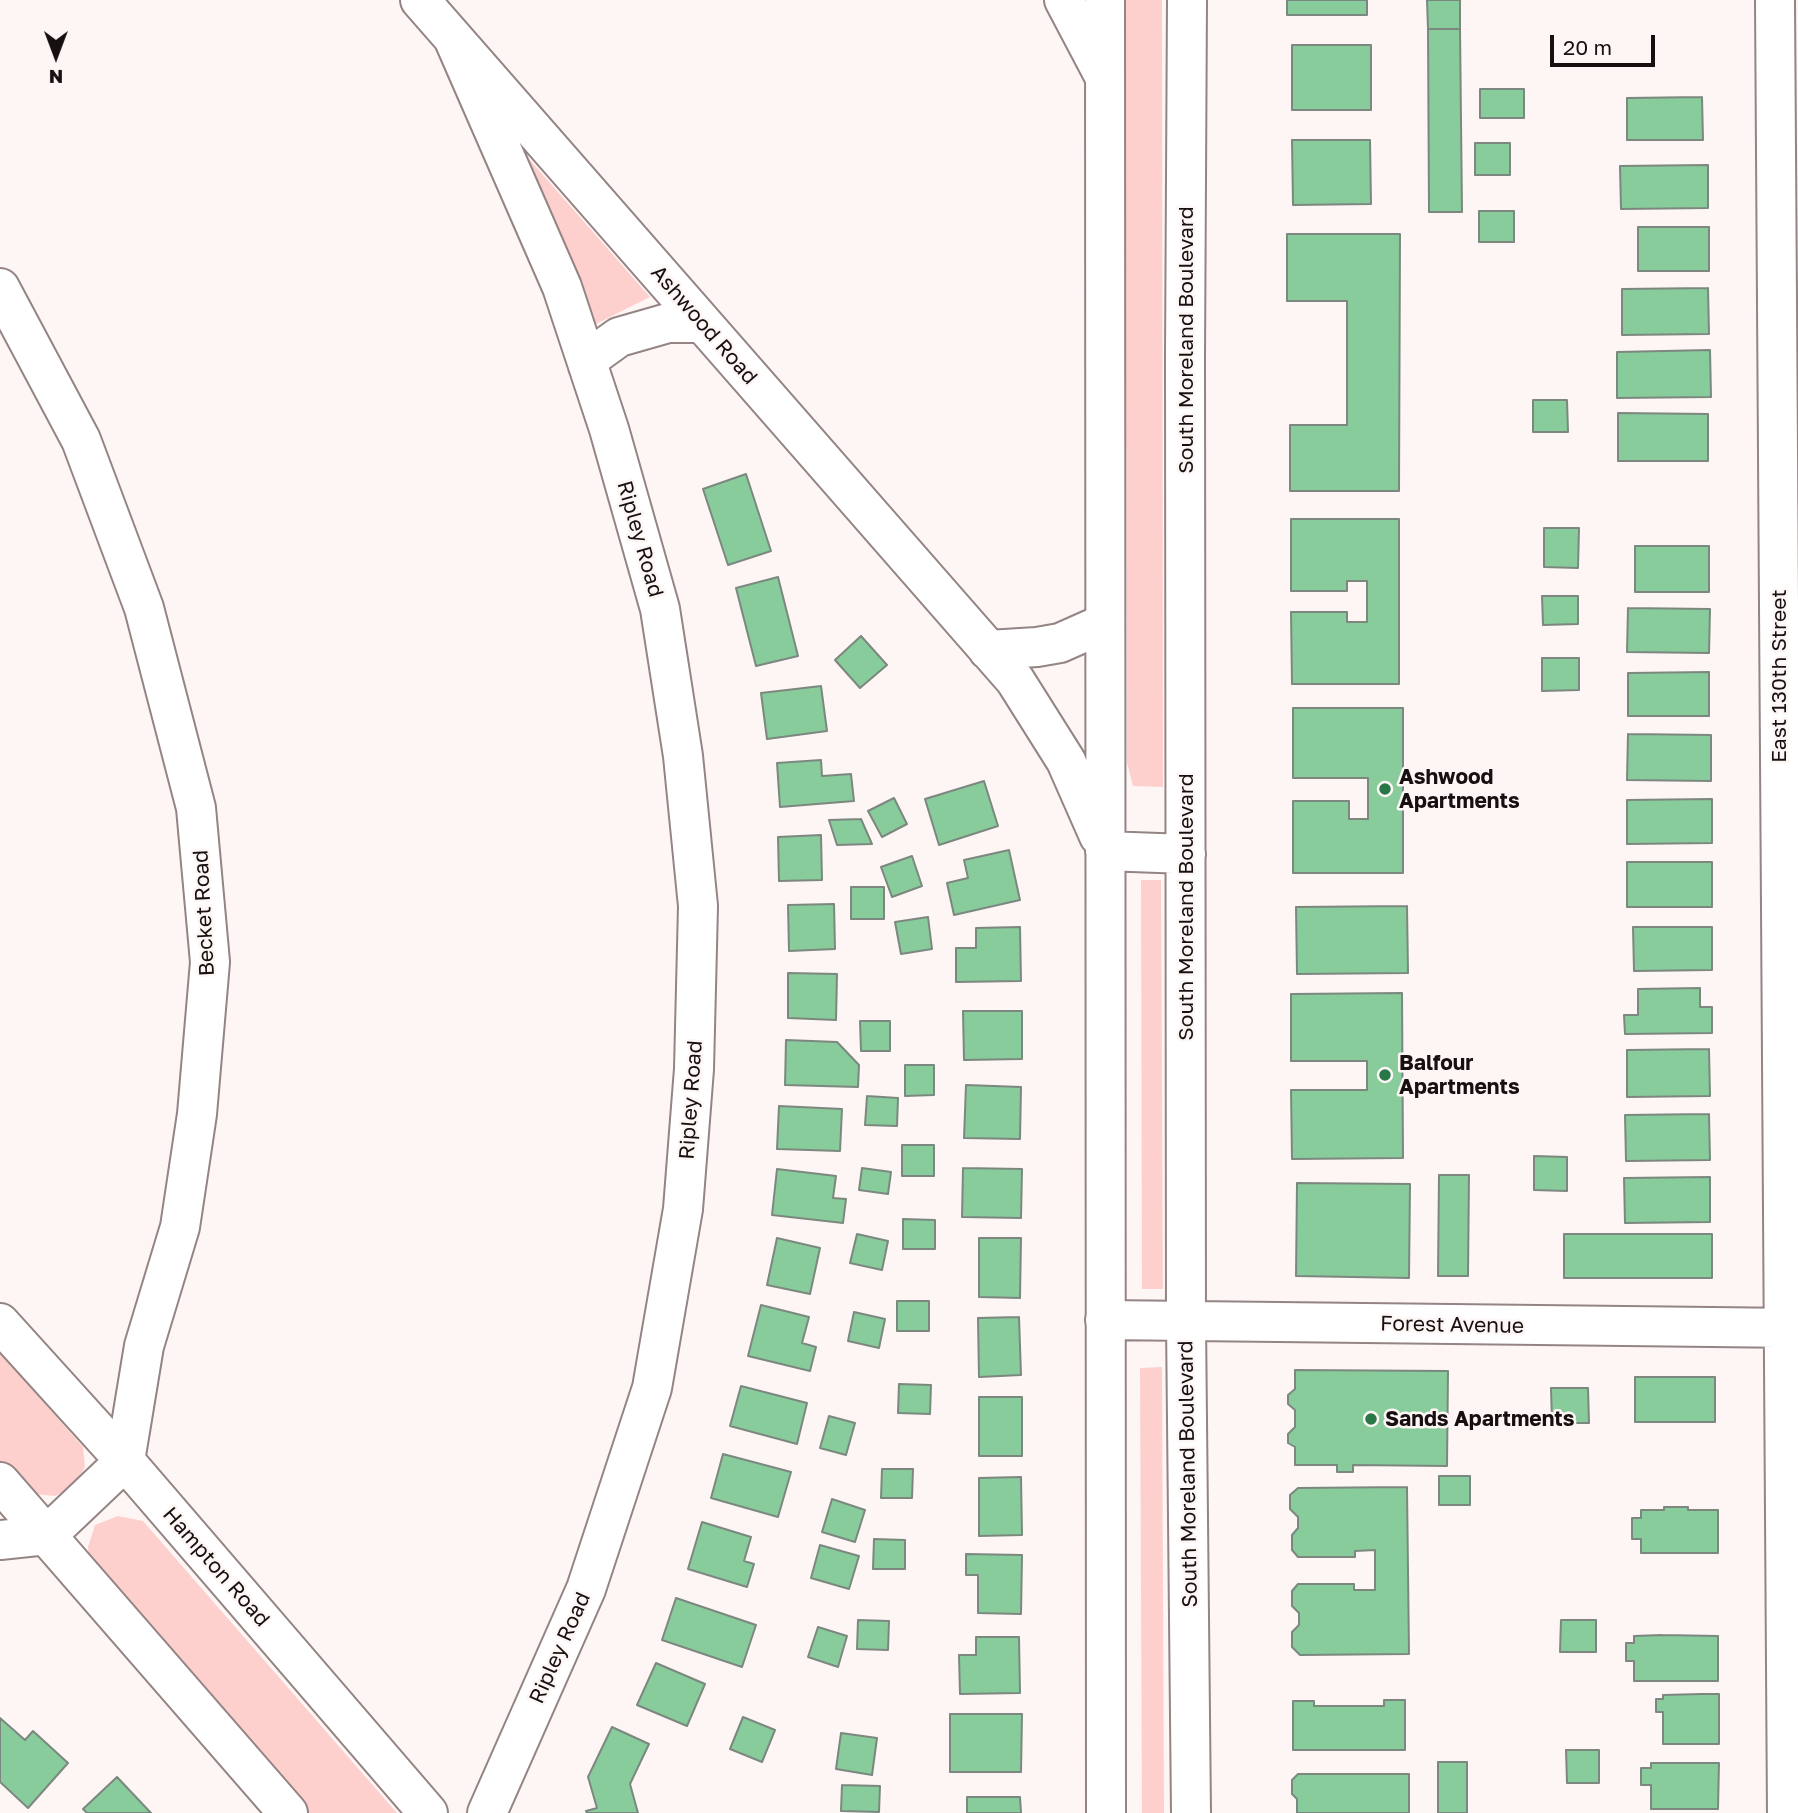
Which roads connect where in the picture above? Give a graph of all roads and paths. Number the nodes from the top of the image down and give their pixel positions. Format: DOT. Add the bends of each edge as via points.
graph roads {
  1 [pos="420,0"];
  2 [pos="1064,0"];
  3 [pos="1105,0"];
  4 [pos="1187,0"];
  5 [pos="1775,0"];
  6 [pos="454,40"];
  7 [pos="1105,78"];
  8 [pos="0,288"];
  9 [pos="702,323"];
  10 [pos="588,366"];
  11 [pos="1105,623"];
  12 [pos="988,650"];
  13 [pos="1105,851"];
  14 [pos="1186,854"];
  15 [pos="1105,1321"];
  16 [pos="1186,1322"];
  17 [pos="0,1323"];
  18 [pos="1791,1328"];
  19 [pos="125,1461"];
  20 [pos="0,1482"];
  21 [pos="47,1535"];
  22 [pos="0,1540"];
  23 [pos="288,1813"];
  24 [pos="428,1813"];
  25 [pos="487,1813"];
  26 [pos="1105,1813"];
  27 [pos="1191,1813"];
  28 [pos="1787,1813"];
  1 -- 6 [label="street, Ashwood Road"];
  2 -- 7 [label="street"];
  3 -- 7 [label="street"];
  4 -- 14 [label="street, South Moreland Boulevard"];
  5 -- 18 [label="street, East 130th Street"];
  6 -- 9 [label="street, Ashwood Road"];
  6 -- 10 [label="street, Ripley Road" via="562,287"];
  7 -- 11 [label="street"];
  8 -- 19 [label="street, Becket Road" via="81,440 144,608 196,808 210,962 197,1114 180,1227 144,1346"];
  9 -- 10 [label="street" via="668,323 619,337 594,355"];
  9 -- 12 [label="street, Ashwood Road"];
  10 -- 25 [label="street, Ripley Road" via="660,609 684,756 698,906 693,1082 684,1209 652,1388 586,1589"];
  11 -- 12 [label="street" via="1060,643"];
  11 -- 13 [label="street"];
  12 -- 13 [label="street, Ashwood Road" via="1015,680 1066,761"];
  13 -- 14 [label="street"];
  13 -- 15 [label="street"];
  14 -- 16 [label="street, South Moreland Boulevard"];
  15 -- 16 [label="street, Forest Avenue"];
  15 -- 26 [label="street"];
  16 -- 18 [label="street, Forest Avenue"];
  16 -- 27 [label="street, South Moreland Boulevard"];
  17 -- 19 [label="street, Hampton Road"];
  18 -- 28 [label="street, East 130th Street"];
  19 -- 21 [label="street"];
  19 -- 24 [label="street, Hampton Road"];
  20 -- 21 [label="street"];
  21 -- 22 [label="street"];
  21 -- 23 [label="street"];
}
